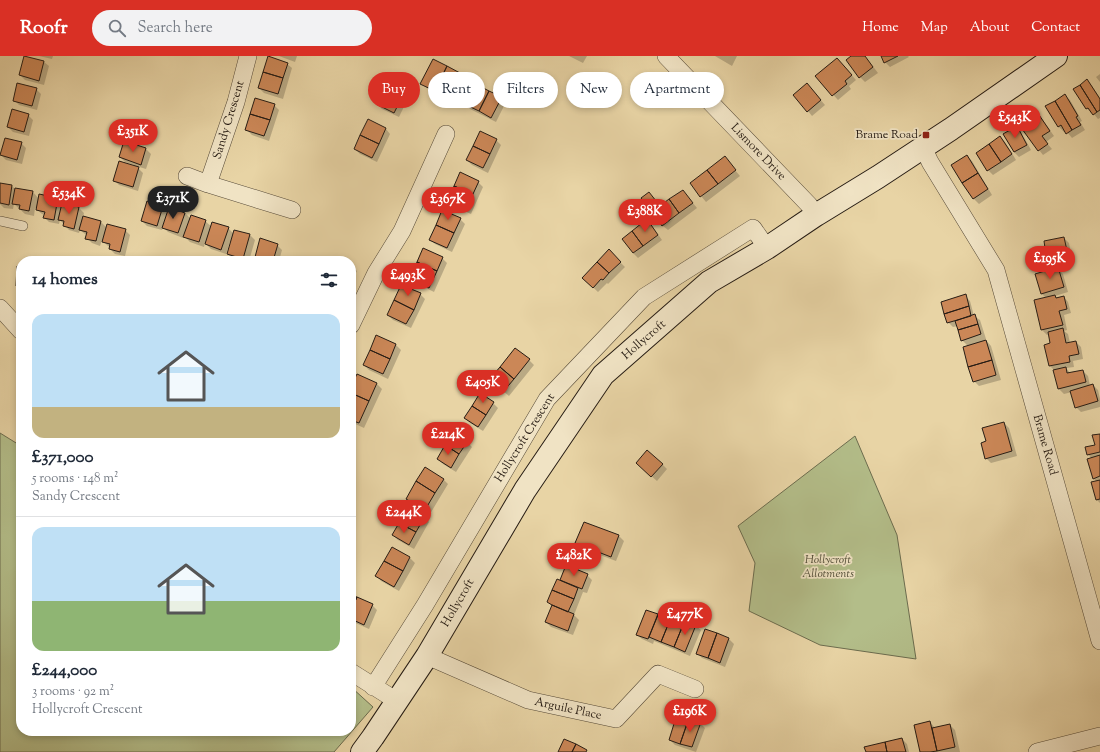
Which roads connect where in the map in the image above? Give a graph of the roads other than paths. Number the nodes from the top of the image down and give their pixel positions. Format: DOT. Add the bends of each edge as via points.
graph roads {
  1 [pos="248,56"];
  2 [pos="666,56"];
  3 [pos="1056,56"];
  4 [pos="446,134"];
  5 [pos="923,147"];
  6 [pos="187,176"];
  7 [pos="208,184"];
  8 [pos="292,210"];
  9 [pos="816,215"];
  10 [pos="0,221"];
  11 [pos="23,226"];
  12 [pos="766,248"];
  13 [pos="0,308"];
  14 [pos="356,315"];
  15 [pos="16,326"];
  16 [pos="1100,641"];
  17 [pos="427,656"];
  18 [pos="356,675"];
  19 [pos="373,686"];
  20 [pos="695,689"];
  21 [pos="397,701"];
  22 [pos="1100,736"];
  23 [pos="362,752"];
  24 [pos="1037,752"];
  1 -- 7 [label="street, Sandy Crescent" via="236,102"];
  2 -- 9 [label="street, Lismore Drive"];
  3 -- 5 [label="street, Hollycroft"];
  4 -- 14 [label="street" via="402,231 376,273"];
  5 -- 9 [label="street, Hollycroft"];
  5 -- 16 [label="street, Brame Road" via="996,270"];
  6 -- 7 [label="street"];
  7 -- 8 [label="street"];
  9 -- 12 [label="street, Hollycroft"];
  10 -- 11 [label="lane"];
  12 -- 17 [label="street, Hollycroft" via="709,282 603,375 525,490"];
  12 -- 19 [label="street, Hollycroft Crescent" via="753,228 644,297 547,399 425,605"];
  13 -- 15 [label="street"];
  17 -- 20 [label="street, Arguile Place" via="528,700 616,719 658,674"];
  17 -- 21 [label="street, Hollycroft"];
  18 -- 19 [label="street"];
  19 -- 21 [label="street"];
  21 -- 23 [label="street, Hollycroft"];
  22 -- 24 [label="street"];
}
